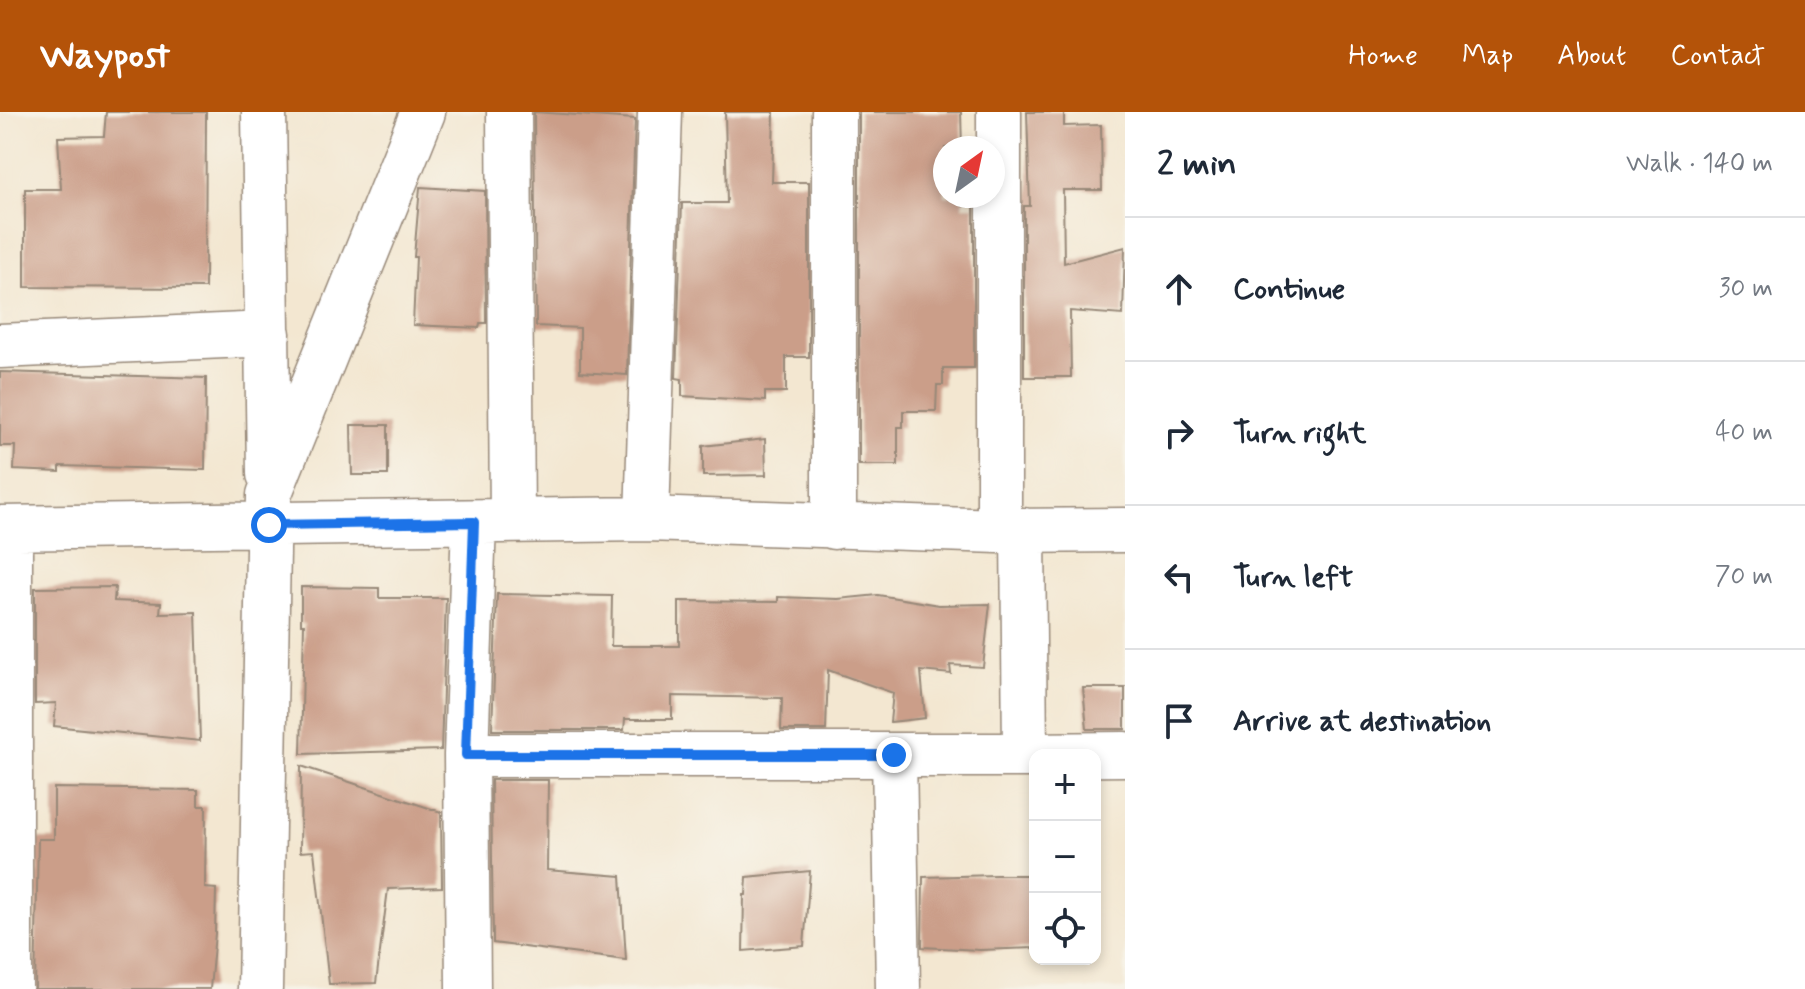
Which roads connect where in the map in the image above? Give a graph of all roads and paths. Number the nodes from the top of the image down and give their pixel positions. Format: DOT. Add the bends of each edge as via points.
graph roads {
  1 [pos="264,112"];
  2 [pos="423,112"];
  3 [pos="509,112"];
  4 [pos="660,112"];
  5 [pos="834,112"];
  6 [pos="999,112"];
  7 [pos="268,334"];
  8 [pos="0,346"];
  9 [pos="269,510"];
  10 [pos="647,519"];
  11 [pos="493,522"];
  12 [pos="834,527"];
  13 [pos="5,528"];
  14 [pos="1011,530"];
  15 [pos="1125,530"];
  16 [pos="1125,754"];
  17 [pos="466,755"];
  18 [pos="894,755"];
  19 [pos="1025,755"];
  20 [pos="10,989"];
  21 [pos="260,989"];
  22 [pos="468,989"];
  23 [pos="898,989"];
  1 -- 7 [label="street"];
  2 -- 9 [label="street"];
  3 -- 11 [label="street"];
  4 -- 10 [label="street"];
  5 -- 12 [label="street"];
  6 -- 14 [label="street"];
  7 -- 8 [label="street"];
  7 -- 9 [label="street"];
  9 -- 11 [label="street"];
  9 -- 13 [label="street"];
  9 -- 21 [label="street"];
  10 -- 11 [label="street"];
  10 -- 12 [label="street"];
  11 -- 17 [label="street"];
  12 -- 14 [label="street"];
  13 -- 20 [label="street"];
  14 -- 15 [label="street"];
  14 -- 19 [label="street"];
  16 -- 19 [label="street"];
  17 -- 18 [label="street"];
  17 -- 22 [label="street"];
  18 -- 19 [label="street"];
  18 -- 23 [label="street"];
}
